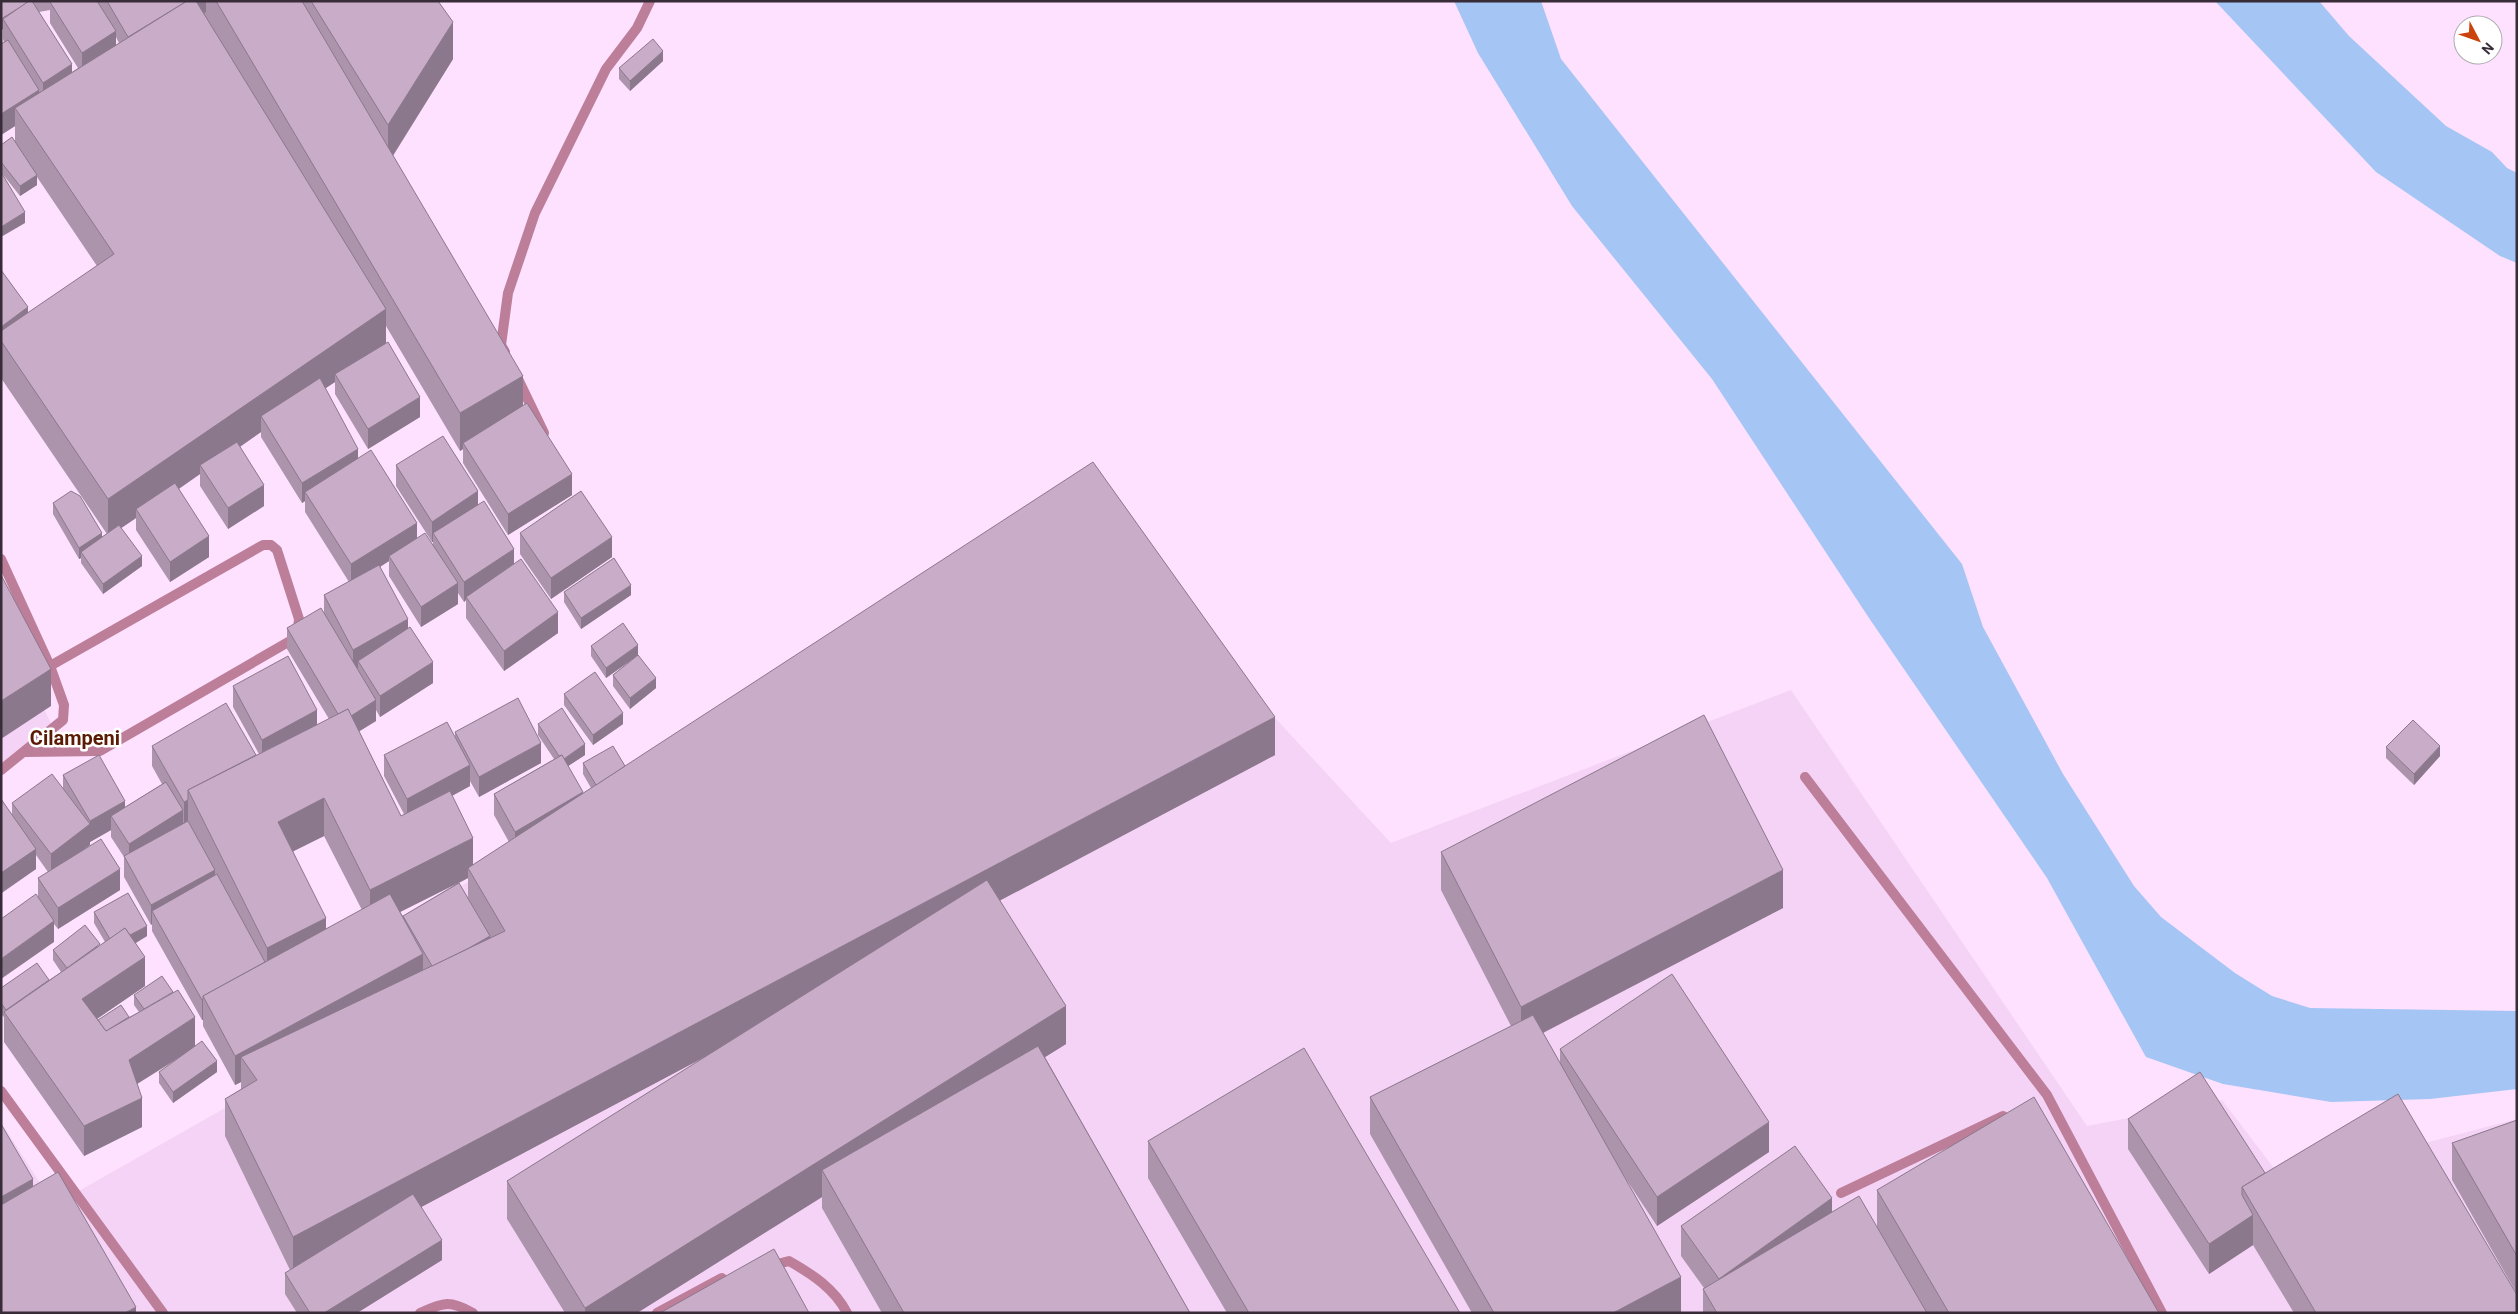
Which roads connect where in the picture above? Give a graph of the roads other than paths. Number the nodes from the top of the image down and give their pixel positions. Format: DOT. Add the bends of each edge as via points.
graph roads {
  1 [pos="650,1"];
  2 [pos="551,447"];
  3 [pos="1,559"];
  4 [pos="50,666"];
  5 [pos="25,752"];
  6 [pos="1,770"];
  7 [pos="1805,777"];
  8 [pos="1,1091"];
  9 [pos="2011,1112"];
  10 [pos="1841,1192"];
  11 [pos="762,1268"];
  12 [pos="734,1274"];
  13 [pos="164,1313"];
  14 [pos="420,1313"];
  15 [pos="473,1313"];
  16 [pos="658,1313"];
  17 [pos="847,1313"];
  18 [pos="2162,1313"];
  1 -- 2 [label="street" via="637,28 606,69 535,213 508,293 501,345"];
  3 -- 4 [label="street"];
  4 -- 5 [label="street" via="64,704 63,720"];
  4 -- 5 [label="street" via="263,545 271,545 277,550 298,619 298,630 290,641 100,750"];
  5 -- 6 [label="street"];
  7 -- 18 [label="street" via="2043,1098"];
  8 -- 13 [label="street"];
  9 -- 10 [label="street"];
  11 -- 17 [label="street" via="789,1261 812,1274 841,1301"];
  12 -- 16 [label="street"];
  14 -- 15 [label="street" via="442,1302 459,1305"];
}
